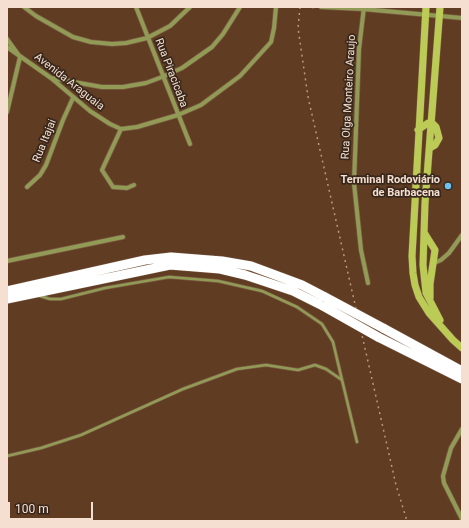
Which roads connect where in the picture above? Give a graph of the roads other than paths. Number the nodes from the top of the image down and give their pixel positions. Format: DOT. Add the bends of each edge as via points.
graph roads {
  1 [pos="24,7"];
  2 [pos="136,7"];
  3 [pos="190,7"];
  4 [pos="240,7"];
  5 [pos="276,7"];
  6 [pos="321,7"];
  7 [pos="426,7"];
  8 [pos="440,7"];
  9 [pos="363,8"];
  10 [pos="426,16"];
  11 [pos="440,17"];
  12 [pos="462,18"];
  13 [pos="147,38"];
  14 [pos="7,39"];
  15 [pos="7,47"];
  16 [pos="20,57"];
  17 [pos="162,77"];
  18 [pos="51,78"];
  19 [pos="73,98"];
  20 [pos="7,112"];
  21 [pos="178,115"];
  22 [pos="432,123"];
  23 [pos="121,129"];
  24 [pos="418,130"];
  25 [pos="190,144"];
  26 [pos="134,184"];
  27 [pos="27,187"];
  28 [pos="425,234"];
  29 [pos="462,235"];
  30 [pos="123,237"];
  31 [pos="412,256"];
  32 [pos="7,261"];
  33 [pos="434,263"];
  34 [pos="423,266"];
  35 [pos="368,283"];
  36 [pos="7,291"];
  37 [pos="34,293"];
  38 [pos="7,299"];
  39 [pos="430,302"];
  40 [pos="453,340"];
  41 [pos="462,348"];
  42 [pos="462,371"];
  43 [pos="462,379"];
  44 [pos="342,380"];
  45 [pos="462,429"];
  46 [pos="357,442"];
  47 [pos="7,456"];
  48 [pos="462,519"];
  1 -- 13 [label="street" via="62,32 91,42 126,43"];
  2 -- 13 [label="street, Rua Piracicaba"];
  3 -- 13 [label="street" via="170,26"];
  4 -- 17 [label="street" via="212,47 182,68"];
  5 -- 21 [label="street" via="271,42 258,58 213,97"];
  6 -- 9 [label="street"];
  7 -- 10 [label="main road"];
  8 -- 11 [label="main road"];
  9 -- 10 [label="street"];
  9 -- 35 [label="street, Rua Olga Monteiro Araujo" via="354,183 361,250"];
  10 -- 11 [label="street"];
  10 -- 24 [label="main road"];
  11 -- 12 [label="street"];
  11 -- 22 [label="main road"];
  13 -- 17 [label="street, Rua Piracicaba"];
  14 -- 16 [label="street"];
  15 -- 16 [label="street, Avenida Araguaia"];
  16 -- 18 [label="street, Avenida Araguaia"];
  16 -- 20 [label="street"];
  17 -- 18 [label="street" via="138,84 102,87"];
  17 -- 21 [label="street, Rua Piracicaba"];
  18 -- 19 [label="street, Avenida Araguaia"];
  19 -- 23 [label="street, Avenida Araguaia" via="90,112"];
  19 -- 27 [label="street, Rua Itajai" via="46,165"];
  21 -- 23 [label="street" via="155,123"];
  21 -- 25 [label="street, Rua Piracicaba"];
  22 -- 24 [label="main road"];
  22 -- 28 [label="main road"];
  23 -- 26 [label="street" via="102,170 114,187 127,188"];
  24 -- 31 [label="main road"];
  28 -- 33 [label="main road" via="435,250"];
  28 -- 34 [label="main road"];
  29 -- 33 [label="street" via="449,253"];
  30 -- 32 [label="street"];
  31 -- 34 [label="main road"];
  31 -- 40 [label="main road" via="419,297 429,313"];
  33 -- 34 [label="main road"];
  33 -- 39 [label="main road"];
  34 -- 39 [label="main road" via="424,285"];
  36 -- 42 [label="highway, bridge" via="145,260 171,257 251,266 302,285"];
  37 -- 38 [label="highway"];
  37 -- 43 [label="highway, bridge" via="170,264 245,275 293,291"];
  37 -- 44 [label="lane" via="55,299 169,277 218,281 262,291 297,307 322,324 333,342"];
  39 -- 40 [label="main road"];
  40 -- 41 [label="main road"];
  44 -- 46 [label="lane"];
  44 -- 47 [label="lane" via="315,365 298,370 266,365 237,369 183,389 81,435"];
  45 -- 48 [label="street" via="451,448 443,476"];
}
